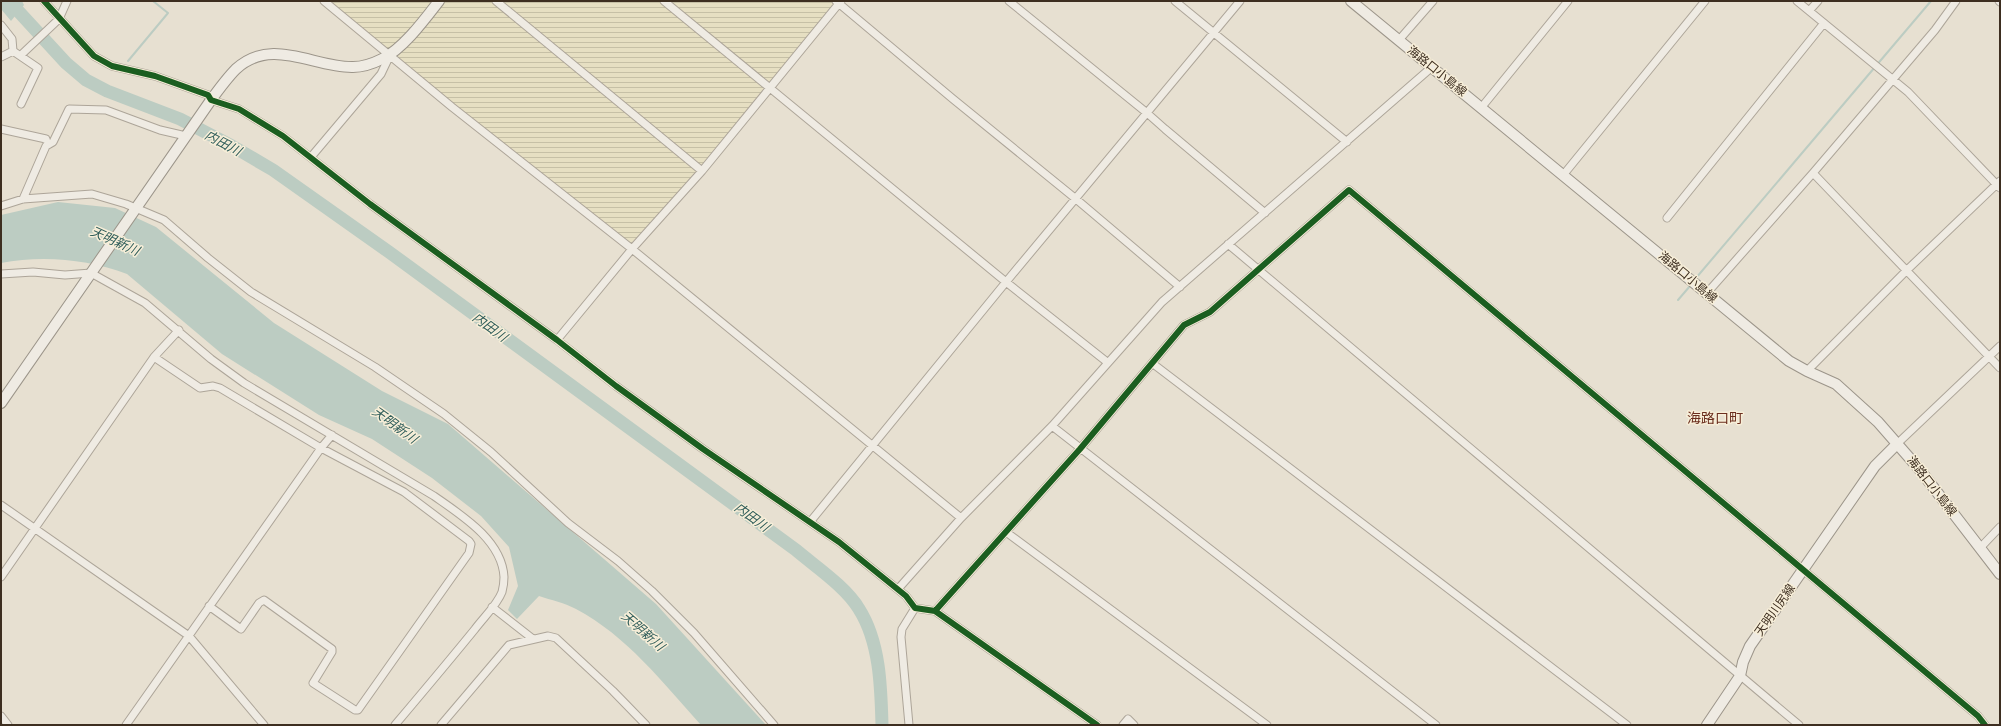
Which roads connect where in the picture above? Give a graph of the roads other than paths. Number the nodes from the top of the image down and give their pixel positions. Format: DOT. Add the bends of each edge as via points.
graph roads {
  1 [pos="44,1"];
  2 [pos="67,1"];
  3 [pos="324,1"];
  4 [pos="440,1"];
  5 [pos="496,1"];
  6 [pos="664,1"];
  7 [pos="1008,1"];
  8 [pos="1175,1"];
  9 [pos="1240,1"];
  10 [pos="1351,1"];
  11 [pos="1432,1"];
  12 [pos="1568,1"];
  13 [pos="1705,1"];
  14 [pos="1797,1"];
  15 [pos="1818,1"];
  16 [pos="1956,1"];
  17 [pos="839,2"];
  18 [pos="1810,11"];
  19 [pos="59,19"];
  20 [pos="1824,24"];
  21 [pos="1,25"];
  22 [pos="1214,32"];
  23 [pos="1399,40"];
  24 [pos="13,51"];
  25 [pos="21,55"];
  26 [pos="390,55"];
  27 [pos="1,57"];
  28 [pos="1432,67"];
  29 [pos="1894,79"];
  30 [pos="769,88"];
  31 [pos="211,100"];
  32 [pos="21,104"];
  33 [pos="1481,108"];
  34 [pos="1147,113"];
  35 [pos="1,129"];
  36 [pos="186,136"];
  37 [pos="1347,142"];
  38 [pos="48,145"];
  39 [pos="311,157"];
  40 [pos="702,171"];
  41 [pos="1814,173"];
  42 [pos="1564,174"];
  43 [pos="1999,185"];
  44 [pos="1076,199"];
  45 [pos="23,200"];
  46 [pos="1,206"];
  47 [pos="136,208"];
  48 [pos="1265,213"];
  49 [pos="1667,218"];
  50 [pos="1228,244"];
  51 [pos="632,249"];
  52 [pos="1258,270"];
  53 [pos="1907,270"];
  54 [pos="91,273"];
  55 [pos="1,274"];
  56 [pos="1006,282"];
  57 [pos="1180,287"];
  58 [pos="1707,293"];
  59 [pos="179,330"];
  60 [pos="557,340"];
  61 [pos="2000,346"];
  62 [pos="1989,356"];
  63 [pos="154,357"];
  64 [pos="1107,362"];
  65 [pos="1152,363"];
  66 [pos="2000,368"];
  67 [pos="1806,371"];
  68 [pos="1,403"];
  69 [pos="1052,426"];
  70 [pos="332,435"];
  71 [pos="1898,443"];
  72 [pos="873,445"];
  73 [pos="321,448"];
  74 [pos="1080,448"];
  75 [pos="1,505"];
  76 [pos="961,518"];
  77 [pos="810,522"];
  78 [pos="2000,528"];
  79 [pos="34,529"];
  80 [pos="1006,532"];
  81 [pos="1980,548"];
  82 [pos="1803,570"];
  83 [pos="2000,574"];
  84 [pos="1,577"];
  85 [pos="898,589"];
  86 [pos="209,606"];
  87 [pos="492,607"];
  88 [pos="915,608"];
  89 [pos="935,611"];
  90 [pos="189,636"];
  91 [pos="532,639"];
  92 [pos="1740,676"];
  93 [pos="1,716"];
  94 [pos="8,725"];
  95 [pos="126,725"];
  96 [pos="264,725"];
  97 [pos="395,725"];
  98 [pos="442,725"];
  99 [pos="646,725"];
  100 [pos="774,725"];
  101 [pos="909,725"];
  102 [pos="1097,725"];
  103 [pos="1123,725"];
  104 [pos="1134,725"];
  105 [pos="1266,725"];
  106 [pos="1436,725"];
  107 [pos="1627,725"];
  108 [pos="1706,725"];
  109 [pos="1799,725"];
  110 [pos="1985,725"];
  1 -- 19 [label="street"];
  2 -- 19 [label="street"];
  3 -- 26 [label="street"];
  4 -- 26 [label="main road"];
  5 -- 40 [label="street"];
  6 -- 30 [label="street"];
  7 -- 34 [label="street"];
  8 -- 22 [label="street"];
  9 -- 22 [label="street"];
  10 -- 23 [label="main road, 海路口小島線"];
  11 -- 23 [label="street"];
  12 -- 33 [label="street"];
  13 -- 42 [label="street"];
  14 -- 18 [label="street"];
  15 -- 18 [label="street"];
  16 -- 29 [label="street"];
  17 -- 30 [label="street"];
  17 -- 44 [label="street"];
  18 -- 20 [label="street"];
  19 -- 25 [label="street"];
  19 -- 31 [label="street" via="94,56 112,66 155,76 208,95"];
  20 -- 29 [label="street"];
  20 -- 49 [label="street"];
  21 -- 24 [label="street" via="12,39"];
  22 -- 34 [label="street"];
  22 -- 37 [label="street"];
  23 -- 28 [label="main road, 海路口小島線"];
  24 -- 25 [label="street"];
  24 -- 27 [label="street"];
  25 -- 32 [label="street" via="38,68"];
  26 -- 31 [label="main road" via="375,62 353,67 335,66 287,54 264,55 237,68"];
  26 -- 39 [label="street" via="381,74"];
  26 -- 51 [label="street"];
  28 -- 33 [label="main road, 海路口小島線"];
  28 -- 37 [label="street"];
  29 -- 41 [label="street"];
  29 -- 43 [label="street"];
  30 -- 40 [label="street"];
  30 -- 56 [label="street"];
  31 -- 36 [label="main road"];
  31 -- 39 [label="street" via="239,109"];
  33 -- 42 [label="main road, 海路口小島線"];
  34 -- 44 [label="street"];
  34 -- 48 [label="street"];
  35 -- 38 [label="street" via="46,139"];
  36 -- 38 [label="street" via="160,130 106,110 70,109 53,142"];
  36 -- 47 [label="main road"];
  37 -- 48 [label="street"];
  38 -- 45 [label="street"];
  39 -- 60 [label="street" via="370,204"];
  40 -- 51 [label="street"];
  41 -- 53 [label="street"];
  41 -- 58 [label="street"];
  42 -- 58 [label="main road, 海路口小島線"];
  43 -- 53 [label="street"];
  44 -- 56 [label="street"];
  44 -- 57 [label="street"];
  45 -- 46 [label="street"];
  45 -- 47 [label="street" via="92,194"];
  47 -- 54 [label="main road"];
  47 -- 100 [label="street" via="164,220 251,292 376,367 444,414 485,447 568,523 652,590 694,633"];
  48 -- 50 [label="street"];
  50 -- 52 [label="street"];
  50 -- 57 [label="street"];
  51 -- 60 [label="street"];
  51 -- 72 [label="street"];
  52 -- 65 [label="street" via="1210,312 1184,325"];
  52 -- 82 [label="street" via="1349,190"];
  52 -- 92 [label="street"];
  53 -- 62 [label="street"];
  53 -- 67 [label="street"];
  54 -- 55 [label="street"];
  54 -- 59 [label="street" via="145,303"];
  54 -- 68 [label="main road"];
  56 -- 64 [label="street"];
  56 -- 72 [label="street"];
  57 -- 64 [label="street" via="1162,302"];
  58 -- 67 [label="main road, 海路口小島線" via="1789,361"];
  59 -- 63 [label="street"];
  59 -- 70 [label="street" via="244,384"];
  60 -- 77 [label="street" via="702,449"];
  61 -- 62 [label="street"];
  62 -- 66 [label="street"];
  62 -- 71 [label="street"];
  63 -- 73 [label="street" via="200,388 217,387"];
  63 -- 79 [label="street"];
  64 -- 69 [label="street"];
  65 -- 74 [label="street"];
  65 -- 107 [label="street"];
  67 -- 71 [label="main road, 海路口小島線" via="1844,390"];
  69 -- 74 [label="street"];
  69 -- 76 [label="street"];
  70 -- 73 [label="street"];
  70 -- 87 [label="street" via="434,496 480,532 500,560 504,577 502,591"];
  71 -- 81 [label="main road, 海路口小島線"];
  71 -- 82 [label="main road, 天明川尻線" via="1875,466"];
  72 -- 76 [label="street"];
  72 -- 77 [label="street"];
  73 -- 86 [label="street"];
  73 -- 86 [label="street" via="404,492 471,544 469,553 360,708 355,710 313,682 332,649 264,600 259,603 241,629"];
  74 -- 80 [label="street"];
  74 -- 106 [label="street"];
  75 -- 79 [label="street"];
  76 -- 85 [label="street"];
  77 -- 85 [label="street"];
  78 -- 81 [label="street"];
  79 -- 84 [label="street"];
  79 -- 90 [label="street"];
  80 -- 89 [label="street"];
  80 -- 105 [label="street"];
  81 -- 83 [label="main road, 海路口小島線"];
  82 -- 92 [label="main road, 天明川尻線" via="1750,646"];
  82 -- 110 [label="street" via="1972,711"];
  85 -- 88 [label="street"];
  86 -- 90 [label="street"];
  87 -- 91 [label="street"];
  87 -- 97 [label="street"];
  88 -- 89 [label="street"];
  88 -- 101 [label="street" via="902,629"];
  89 -- 102 [label="street"];
  90 -- 95 [label="street"];
  90 -- 96 [label="street"];
  91 -- 98 [label="street" via="509,645"];
  91 -- 99 [label="street" via="548,636 556,638"];
  92 -- 108 [label="main road, 天明川尻線"];
  92 -- 109 [label="street"];
  93 -- 94 [label="street"];
  103 -- 104 [label="street" via="1128,719"];
}
